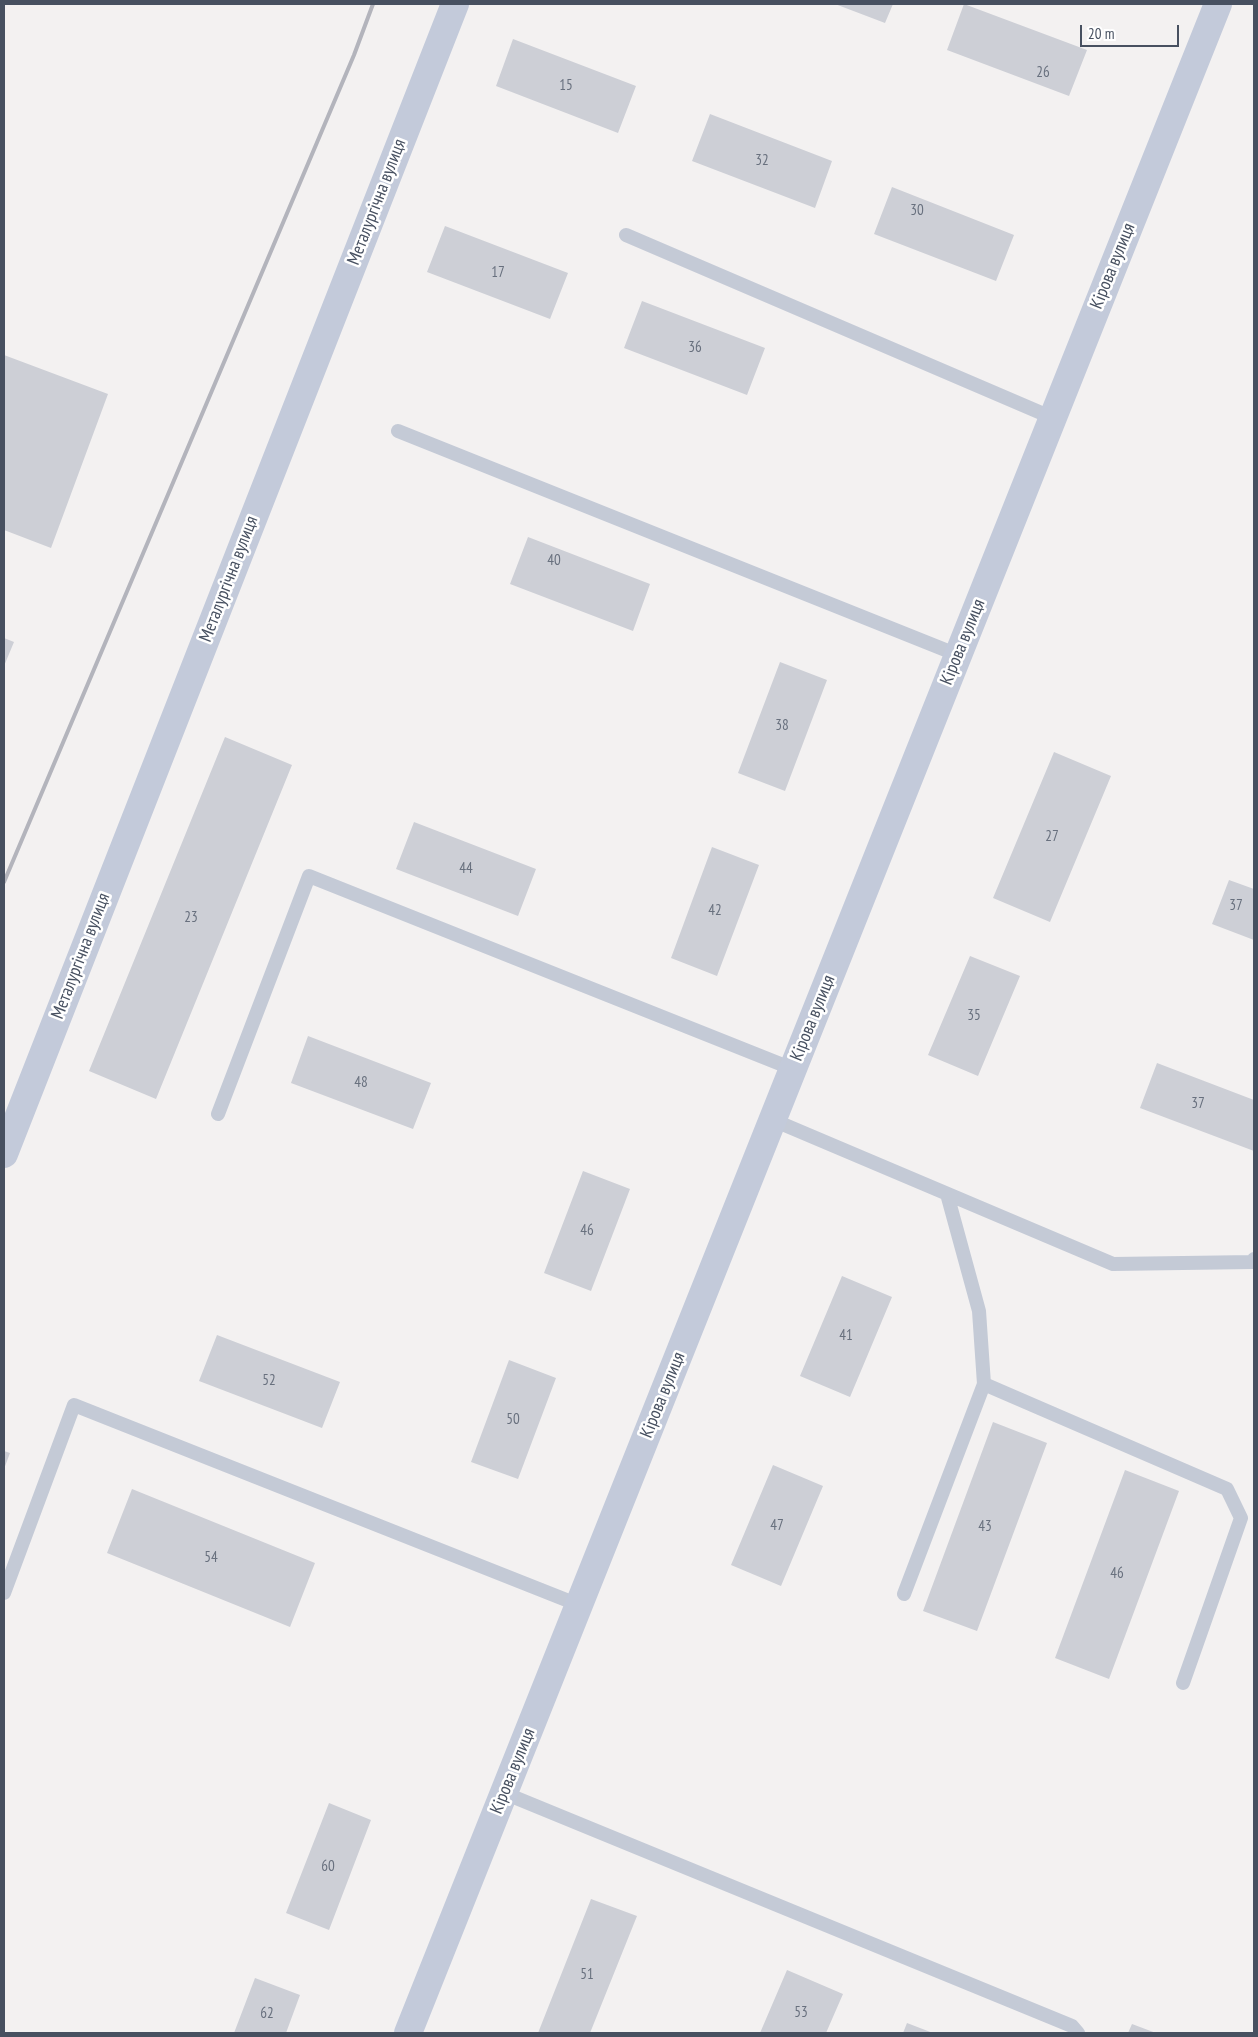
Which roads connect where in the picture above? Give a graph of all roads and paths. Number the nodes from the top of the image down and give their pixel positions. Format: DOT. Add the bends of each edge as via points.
graph roads {
  1 [pos="454,4"];
  2 [pos="1218,4"];
  3 [pos="626,235"];
  4 [pos="1053,418"];
  5 [pos="398,431"];
  6 [pos="958,655"];
  7 [pos="793,1069"];
  8 [pos="218,1114"];
  9 [pos="773,1120"];
  10 [pos="4,1154"];
  11 [pos="946,1194"];
  12 [pos="1254,1259"];
  13 [pos="984,1384"];
  14 [pos="4,1593"];
  15 [pos="904,1594"];
  16 [pos="579,1605"];
  17 [pos="1183,1683"];
  18 [pos="504,1793"];
  19 [pos="408,2033"];
  20 [pos="1078,2033"];
  1 -- 10 [label="street, Металургічна вулиця"];
  2 -- 4 [label="street, Кірова вулиця"];
  3 -- 4 [label="lane"];
  4 -- 6 [label="street, Кірова вулиця"];
  5 -- 6 [label="lane"];
  6 -- 7 [label="street, Кірова вулиця"];
  7 -- 8 [label="lane" via="309,876"];
  7 -- 9 [label="street, Кірова вулиця"];
  9 -- 11 [label="lane"];
  9 -- 16 [label="street, Кірова вулиця"];
  11 -- 12 [label="lane" via="1113,1264 1253,1262"];
  11 -- 13 [label="lane" via="979,1311"];
  13 -- 15 [label="lane"];
  13 -- 17 [label="lane" via="1227,1489 1241,1518"];
  14 -- 16 [label="lane" via="74,1405"];
  16 -- 18 [label="street, Кірова вулиця"];
  18 -- 19 [label="street, Кірова вулиця"];
  18 -- 20 [label="lane" via="1072,2026"];
}
